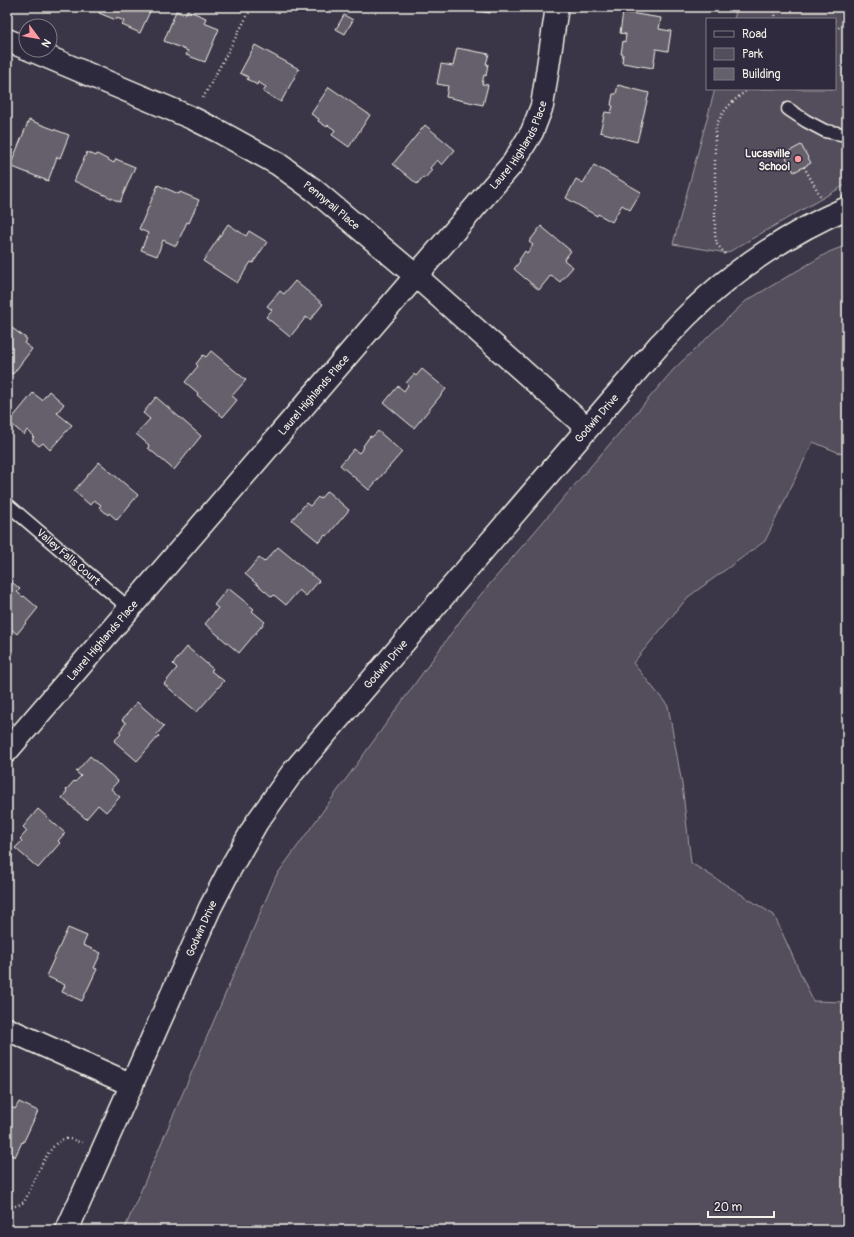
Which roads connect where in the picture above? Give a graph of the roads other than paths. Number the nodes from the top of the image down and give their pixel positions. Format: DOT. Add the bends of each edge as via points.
graph roads {
  1 [pos="558,7"];
  2 [pos="7,40"];
  3 [pos="18,45"];
  4 [pos="50,58"];
  5 [pos="788,109"];
  6 [pos="847,135"];
  7 [pos="839,211"];
  8 [pos="416,276"];
  9 [pos="587,428"];
  10 [pos="7,504"];
  11 [pos="130,609"];
  12 [pos="7,751"];
  13 [pos="7,1029"];
  14 [pos="132,1085"];
  15 [pos="67,1230"];
  1 -- 8 [label="street, Laurel Highlands Place" via="542,106 532,132 513,163"];
  2 -- 3 [label="street"];
  4 -- 8 [label="street, Pennyrail Place" via="192,118 284,168"];
  5 -- 6 [label="lane" via="825,132"];
  7 -- 9 [label="street, Godwin Drive" via="777,245 739,271 692,310"];
  8 -- 9 [label="street, Pennyrail Place"];
  8 -- 11 [label="street, Laurel Highlands Place"];
  9 -- 14 [label="street, Godwin Drive" via="292,773 257,822 210,908"];
  10 -- 11 [label="lane, Valley Falls Court"];
  11 -- 12 [label="street, Laurel Highlands Place"];
  13 -- 14 [label="street"];
  14 -- 15 [label="street, Godwin Drive"];
}
